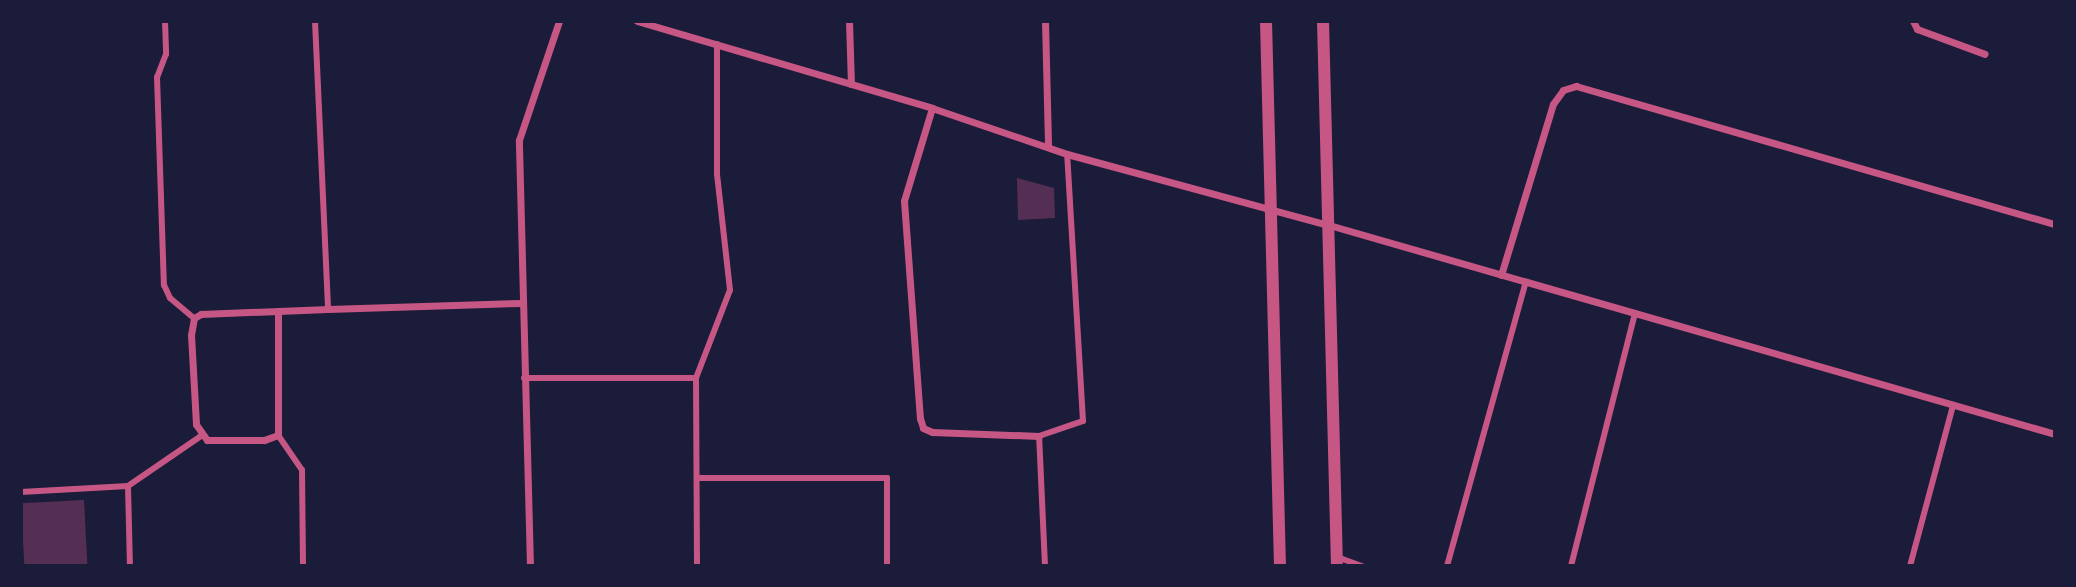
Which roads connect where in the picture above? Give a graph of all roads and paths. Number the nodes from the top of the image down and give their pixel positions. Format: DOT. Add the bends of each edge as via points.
graph roads {
  1 [pos="165,21"];
  2 [pos="315,21"];
  3 [pos="559,21"];
  4 [pos="637,21"];
  5 [pos="849,21"];
  6 [pos="1045,21"];
  7 [pos="1266,21"];
  8 [pos="1323,21"];
  9 [pos="1913,21"];
  10 [pos="650,23"];
  11 [pos="717,44"];
  12 [pos="1985,54"];
  13 [pos="851,84"];
  14 [pos="932,108"];
  15 [pos="1048,147"];
  16 [pos="1067,154"];
  17 [pos="1271,211"];
  18 [pos="2055,224"];
  19 [pos="1329,225"];
  20 [pos="1501,275"];
  21 [pos="1526,282"];
  22 [pos="522,303"];
  23 [pos="328,309"];
  24 [pos="278,311"];
  25 [pos="1635,313"];
  26 [pos="194,317"];
  27 [pos="524,378"];
  28 [pos="696,378"];
  29 [pos="1953,405"];
  30 [pos="2055,434"];
  31 [pos="278,435"];
  32 [pos="201,436"];
  33 [pos="1039,436"];
  34 [pos="699,478"];
  35 [pos="128,486"];
  36 [pos="21,492"];
  37 [pos="1337,562"];
  38 [pos="130,566"];
  39 [pos="303,566"];
  40 [pos="530,566"];
  41 [pos="697,566"];
  42 [pos="887,566"];
  43 [pos="1045,566"];
  44 [pos="1280,566"];
  45 [pos="1362,566"];
  46 [pos="1447,566"];
  47 [pos="1571,566"];
  48 [pos="1910,566"];
  1 -- 26 [label="street" via="166,54 157,77 164,285 170,298"];
  2 -- 23 [label="street"];
  3 -- 22 [label="street" via="519,140"];
  4 -- 10 [label="street"];
  5 -- 13 [label="street"];
  6 -- 15 [label="street"];
  7 -- 17 [label="street"];
  8 -- 19 [label="street"];
  9 -- 12 [label="street" via="1917,29"];
  10 -- 11 [label="street"];
  11 -- 13 [label="street"];
  11 -- 28 [label="street" via="717,174 730,289"];
  13 -- 14 [label="street"];
  14 -- 15 [label="street"];
  14 -- 33 [label="street" via="904,201 923,428"];
  15 -- 16 [label="street"];
  16 -- 17 [label="street"];
  16 -- 33 [label="street" via="1083,421"];
  17 -- 19 [label="street"];
  17 -- 44 [label="street"];
  18 -- 20 [label="street" via="1576,86 1563,89 1553,104"];
  19 -- 20 [label="street"];
  19 -- 37 [label="street"];
  20 -- 21 [label="street"];
  21 -- 25 [label="street"];
  21 -- 46 [label="street"];
  22 -- 23 [label="street"];
  22 -- 27 [label="street"];
  23 -- 24 [label="street"];
  24 -- 26 [label="street"];
  24 -- 31 [label="street"];
  25 -- 29 [label="street"];
  25 -- 47 [label="street"];
  26 -- 32 [label="street" via="196,424"];
  27 -- 28 [label="street"];
  27 -- 40 [label="street"];
  28 -- 34 [label="street"];
  29 -- 30 [label="street"];
  29 -- 48 [label="street"];
  31 -- 32 [label="street" via="252,440"];
  31 -- 39 [label="street" via="302,470"];
  32 -- 35 [label="street"];
  33 -- 43 [label="street"];
  34 -- 41 [label="street"];
  34 -- 42 [label="street" via="887,478"];
  35 -- 36 [label="street"];
  35 -- 38 [label="street"];
  37 -- 45 [label="street"];
}
